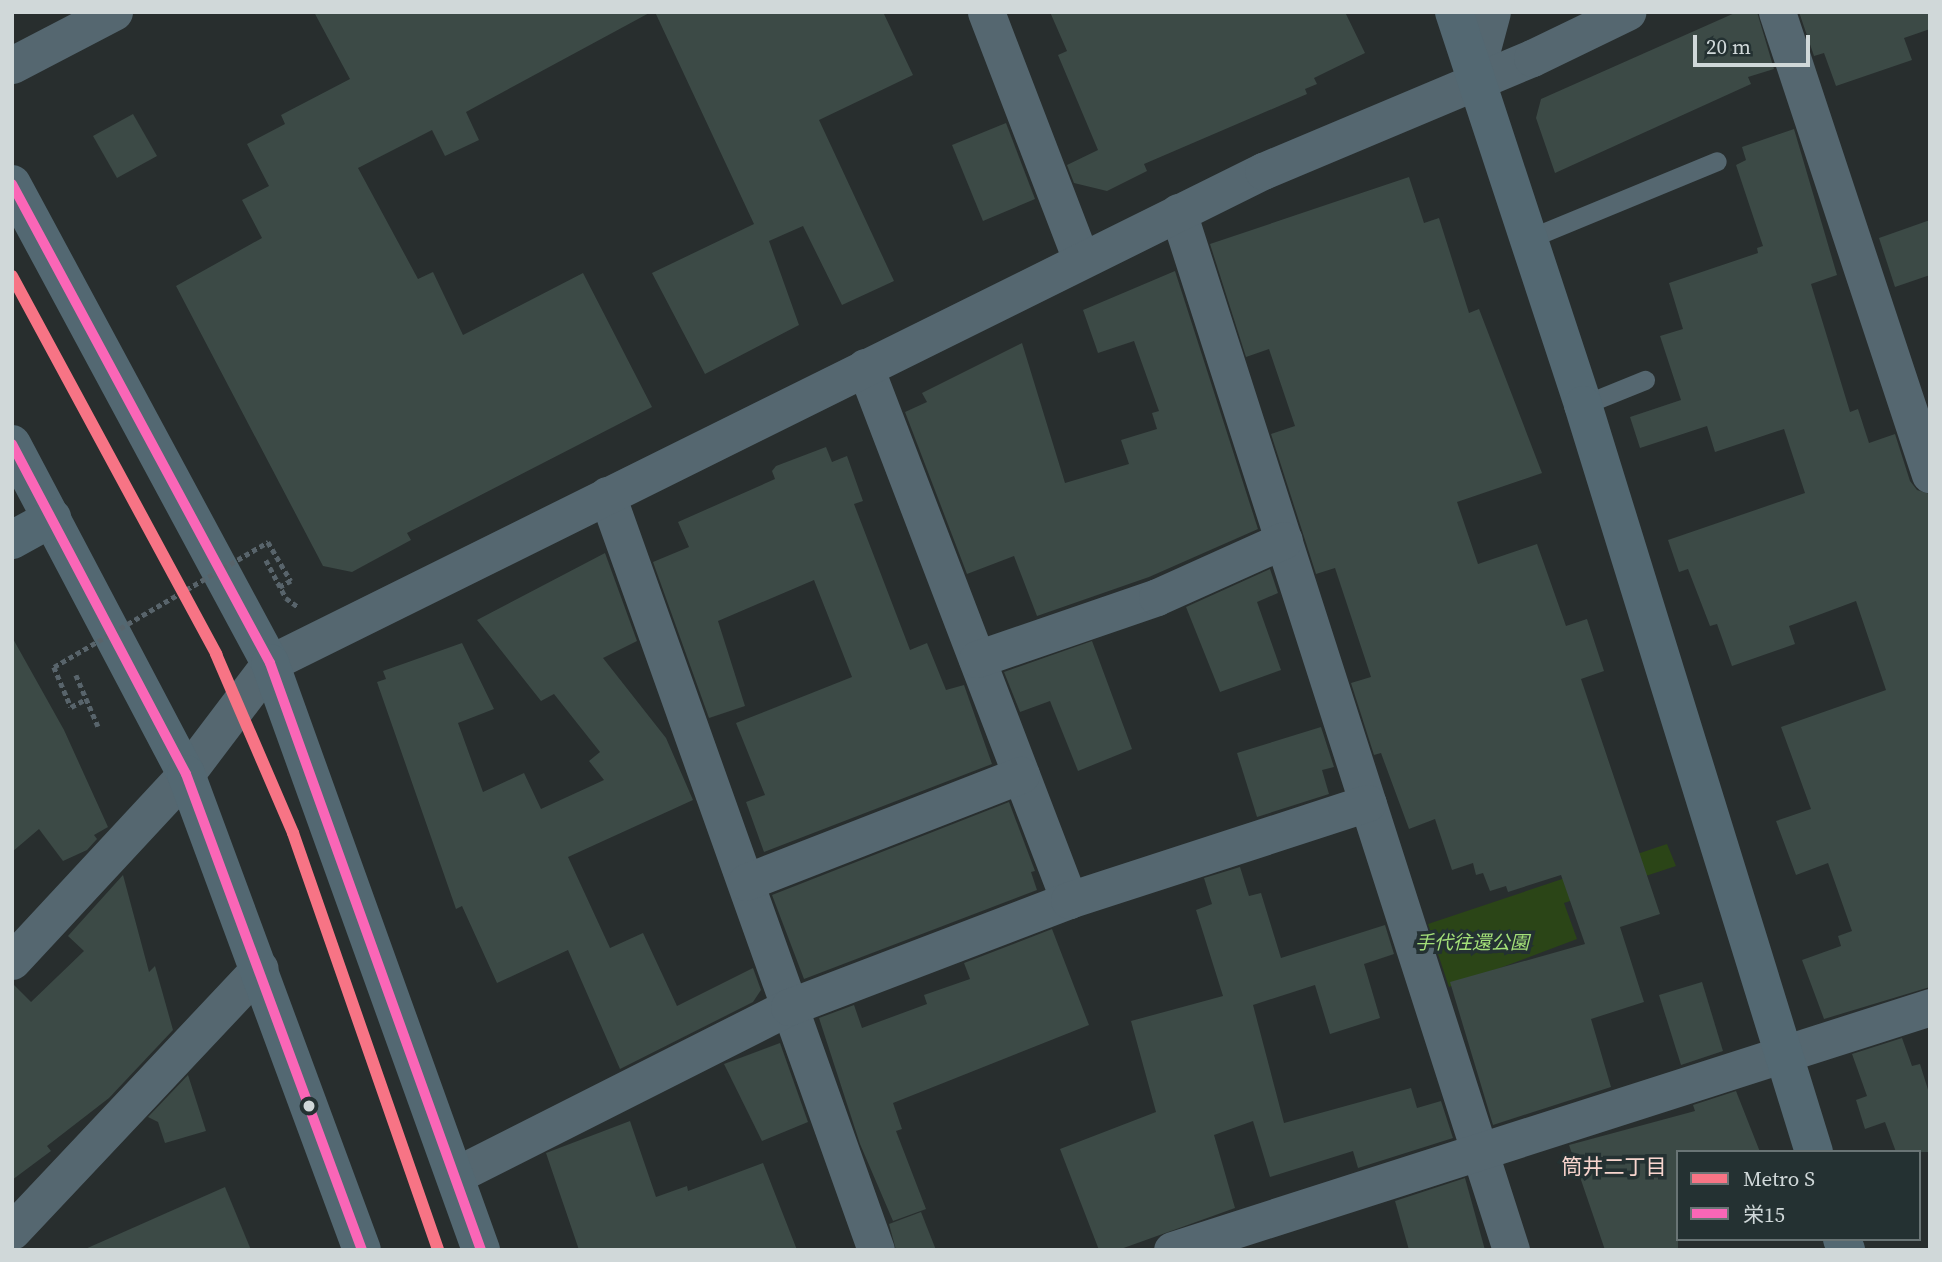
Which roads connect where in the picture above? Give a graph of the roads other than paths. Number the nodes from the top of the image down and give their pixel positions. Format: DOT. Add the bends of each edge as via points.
graph roads {
  1 [pos="114,12"];
  2 [pos="986,12"];
  3 [pos="1454,12"];
  4 [pos="1492,12"];
  5 [pos="1627,12"];
  6 [pos="1777,12"];
  7 [pos="12,65"];
  8 [pos="1474,79"];
  9 [pos="1717,161"];
  10 [pos="12,184"];
  11 [pos="1178,212"];
  12 [pos="1528,239"];
  13 [pos="1081,260"];
  14 [pos="865,367"];
  15 [pos="1645,380"];
  16 [pos="1583,405"];
  17 [pos="12,444"];
  18 [pos="1930,474"];
  19 [pos="607,495"];
  20 [pos="52,518"];
  21 [pos="12,540"];
  22 [pos="1283,540"];
  23 [pos="977,659"];
  24 [pos="270,663"];
  25 [pos="186,774"];
  26 [pos="1021,775"];
  27 [pos="1368,803"];
  28 [pos="746,882"];
  29 [pos="1069,900"];
  30 [pos="12,961"];
  31 [pos="260,968"];
  32 [pos="789,1007"];
  33 [pos="1930,1007"];
  34 [pos="1784,1058"];
  35 [pos="1813,1150"];
  36 [pos="1482,1152"];
  37 [pos="456,1175"];
  38 [pos="12,1231"];
  39 [pos="362,1250"];
  40 [pos="481,1250"];
  41 [pos="876,1250"];
  42 [pos="1172,1250"];
  43 [pos="1511,1250"];
  1 -- 7 [label="street"];
  2 -- 13 [label="street"];
  3 -- 8 [label="street"];
  4 -- 8 [label="street"];
  5 -- 8 [label="street" via="1531,58"];
  6 -- 18 [label="street"];
  8 -- 11 [label="street"];
  8 -- 12 [label="street"];
  9 -- 12 [label="lane"];
  10 -- 24 [label="street"];
  11 -- 13 [label="street"];
  11 -- 22 [label="street"];
  12 -- 16 [label="street"];
  13 -- 14 [label="street"];
  14 -- 19 [label="street"];
  14 -- 23 [label="street"];
  15 -- 16 [label="lane"];
  16 -- 34 [label="street"];
  17 -- 20 [label="street"];
  19 -- 24 [label="street"];
  19 -- 28 [label="street"];
  20 -- 21 [label="street"];
  20 -- 25 [label="street"];
  22 -- 23 [label="street" via="1157,597"];
  22 -- 27 [label="street"];
  23 -- 26 [label="street"];
  24 -- 25 [label="street"];
  24 -- 37 [label="street"];
  25 -- 30 [label="street"];
  25 -- 31 [label="street"];
  26 -- 28 [label="street"];
  26 -- 29 [label="street"];
  27 -- 29 [label="street"];
  27 -- 36 [label="street"];
  28 -- 32 [label="street"];
  29 -- 32 [label="street"];
  31 -- 38 [label="street"];
  31 -- 39 [label="street"];
  32 -- 37 [label="street"];
  32 -- 41 [label="street"];
  33 -- 34 [label="street"];
  34 -- 35 [label="street"];
  34 -- 36 [label="street"];
  36 -- 42 [label="street"];
  36 -- 43 [label="street"];
  37 -- 40 [label="street"];
}
